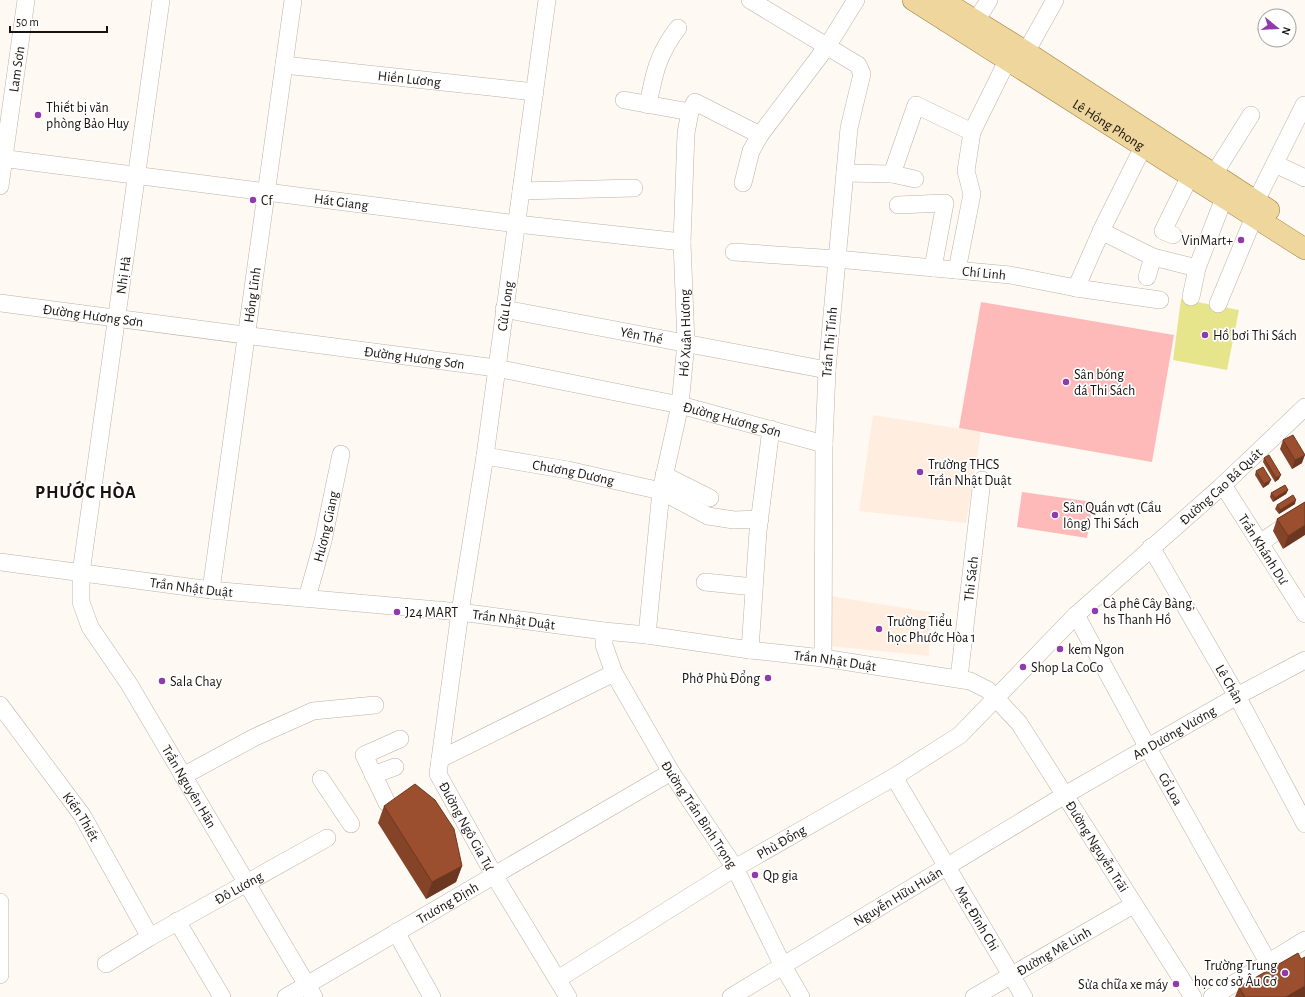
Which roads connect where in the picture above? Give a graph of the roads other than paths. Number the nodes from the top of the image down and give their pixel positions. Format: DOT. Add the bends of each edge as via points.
graph roads {
  1 [pos="26,0"];
  2 [pos="161,0"];
  3 [pos="293,0"];
  4 [pos="547,0"];
  5 [pos="750,0"];
  6 [pos="856,0"];
  7 [pos="913,0"];
  8 [pos="942,0"];
  9 [pos="989,0"];
  10 [pos="1055,0"];
  11 [pos="976,21"];
  12 [pos="678,28"];
  13 [pos="828,45"];
  14 [pos="1017,55"];
  15 [pos="284,65"];
  16 [pos="535,92"];
  17 [pos="624,100"];
  18 [pos="648,105"];
  19 [pos="1304,105"];
  20 [pos="690,112"];
  21 [pos="1251,115"];
  22 [pos="972,132"];
  23 [pos="760,135"];
  24 [pos="1143,147"];
  25 [pos="2,159"];
  26 [pos="1275,164"];
  27 [pos="845,173"];
  28 [pos="892,174"];
  29 [pos="1214,174"];
  30 [pos="136,176"];
  31 [pos="1190,176"];
  32 [pos="1305,178"];
  33 [pos="915,179"];
  34 [pos="743,183"];
  35 [pos="0,186"];
  36 [pos="634,188"];
  37 [pos="521,191"];
  38 [pos="266,194"];
  39 [pos="1224,198"];
  40 [pos="898,205"];
  41 [pos="1255,209"];
  42 [pos="516,224"];
  43 [pos="1101,231"];
  44 [pos="1305,233"];
  45 [pos="1173,234"];
  46 [pos="682,242"];
  47 [pos="1305,249"];
  48 [pos="734,252"];
  49 [pos="1153,257"];
  50 [pos="837,259"];
  51 [pos="933,268"];
  52 [pos="1197,268"];
  53 [pos="957,270"];
  54 [pos="1147,277"];
  55 [pos="1076,288"];
  56 [pos="1191,297"];
  57 [pos="1160,300"];
  58 [pos="0,303"];
  59 [pos="1218,304"];
  60 [pos="504,309"];
  61 [pos="117,318"];
  62 [pos="247,335"];
  63 [pos="686,343"];
  64 [pos="496,368"];
  65 [pos="826,370"];
  66 [pos="680,405"];
  67 [pos="1305,408"];
  68 [pos="771,430"];
  69 [pos="824,444"];
  70 [pos="341,454"];
  71 [pos="485,456"];
  72 [pos="982,480"];
  73 [pos="662,483"];
  74 [pos="1223,485"];
  75 [pos="710,498"];
  76 [pos="1305,512"];
  77 [pos="760,519"];
  78 [pos="1260,543"];
  79 [pos="1151,547"];
  80 [pos="0,562"];
  81 [pos="81,573"];
  82 [pos="705,582"];
  83 [pos="754,587"];
  84 [pos="211,590"];
  85 [pos="307,598"];
  86 [pos="460,612"];
  87 [pos="1305,614"];
  88 [pos="1076,615"];
  89 [pos="604,631"];
  90 [pos="647,635"];
  91 [pos="750,650"];
  92 [pos="823,658"];
  93 [pos="1305,660"];
  94 [pos="614,673"];
  95 [pos="959,678"];
  96 [pos="1237,696"];
  97 [pos="997,697"];
  98 [pos="0,705"];
  99 [pos="375,705"];
  100 [pos="400,739"];
  101 [pos="1148,748"];
  102 [pos="440,759"];
  103 [pos="395,766"];
  104 [pos="671,772"];
  105 [pos="374,775"];
  106 [pos="183,776"];
  107 [pos="894,777"];
  108 [pos="321,779"];
  109 [pos="1065,795"];
  110 [pos="387,803"];
  111 [pos="351,824"];
  112 [pos="1305,824"];
  113 [pos="327,838"];
  114 [pos="946,866"];
  115 [pos="735,868"];
  116 [pos="494,875"];
  117 [pos="246,883"];
  118 [pos="0,902"];
  119 [pos="1133,905"];
  120 [pos="177,922"];
  121 [pos="396,932"];
  122 [pos="150,937"];
  123 [pos="1305,940"];
  124 [pos="1268,962"];
  125 [pos="106,964"];
  126 [pos="783,966"];
  127 [pos="0,975"];
  128 [pos="1011,976"];
  129 [pos="558,979"];
  130 [pos="310,991"];
  131 [pos="222,997"];
  132 [pos="286,997"];
  133 [pos="432,997"];
  134 [pos="568,997"];
  135 [pos="731,997"];
  136 [pos="801,997"];
  137 [pos="974,997"];
  138 [pos="1024,997"];
  139 [pos="1193,997"];
  140 [pos="1212,997"];
  1 -- 25 [label="street, Lam Sơn"];
  2 -- 30 [label="street, Nhị Hà"];
  3 -- 15 [label="street, Hồng Lĩnh"];
  4 -- 16 [label="street, Cửu Long"];
  5 -- 13 [label="street, Trần Thị Tính"];
  6 -- 13 [label="street"];
  7 -- 14 [label="main road, Lê Hồng Phong"];
  8 -- 11 [label="main road, Lê Hồng Phong"];
  9 -- 11 [label="street"];
  10 -- 14 [label="street"];
  11 -- 14 [label="main road, Lê Hồng Phong"];
  12 -- 18 [label="street" via="665,45 660,57 653,75"];
  13 -- 23 [label="street"];
  13 -- 27 [label="street, Trần Thị Tính" via="858,65 862,74 850,116"];
  14 -- 22 [label="street"];
  14 -- 24 [label="main road, Lê Hồng Phong"];
  14 -- 29 [label="main road, Lê Hồng Phong"];
  15 -- 16 [label="street, Hiền Lương"];
  15 -- 38 [label="street, Hồng Lĩnh"];
  16 -- 37 [label="street, Cửu Long"];
  17 -- 18 [label="street"];
  18 -- 20 [label="street"];
  19 -- 26 [label="street"];
  20 -- 23 [label="street" via="695,102"];
  20 -- 46 [label="street, Hồ Xuân Hương" via="686,133"];
  21 -- 29 [label="street"];
  22 -- 28 [label="street" via="916,105"];
  22 -- 53 [label="street" via="966,171 972,194"];
  23 -- 34 [label="street" via="751,151"];
  24 -- 31 [label="main road, Lê Hồng Phong"];
  24 -- 43 [label="street"];
  25 -- 30 [label="street, Hát Giang"];
  25 -- 35 [label="street, Lam Sơn"];
  26 -- 32 [label="street"];
  26 -- 41 [label="street"];
  27 -- 28 [label="street"];
  27 -- 50 [label="street, Trần Thị Tính"];
  28 -- 33 [label="street"];
  29 -- 41 [label="main road, Lê Hồng Phong"];
  30 -- 38 [label="street, Hát Giang"];
  30 -- 61 [label="street, Nhị Hà"];
  31 -- 39 [label="main road, Lê Hồng Phong"];
  31 -- 45 [label="street" via="1163,231"];
  36 -- 37 [label="street"];
  37 -- 42 [label="street, Cửu Long"];
  38 -- 42 [label="street, Hát Giang"];
  38 -- 62 [label="street, Hồng Lĩnh"];
  39 -- 41 [label="main road, Lê Hồng Phong"];
  39 -- 52 [label="street"];
  40 -- 51 [label="street" via="945,203"];
  41 -- 44 [label="main road, Lê Hồng Phong"];
  41 -- 47 [label="main road, Lê Hồng Phong"];
  41 -- 59 [label="street"];
  42 -- 46 [label="street, Hát Giang"];
  42 -- 60 [label="street, Cửu Long"];
  43 -- 49 [label="street"];
  43 -- 55 [label="street"];
  46 -- 63 [label="street, Hồ Xuân Hương"];
  48 -- 50 [label="street, Chí Linh"];
  49 -- 52 [label="street"];
  49 -- 54 [label="street"];
  50 -- 51 [label="street, Chí Linh"];
  50 -- 65 [label="street, Trần Thị Tính"];
  51 -- 53 [label="street, Chí Linh"];
  52 -- 56 [label="street"];
  53 -- 55 [label="street, Chí Linh" via="1010,275"];
  55 -- 57 [label="street, Chí Linh"];
  58 -- 61 [label="street, Đường Hương Sơn"];
  60 -- 63 [label="street, Yên Thế"];
  60 -- 64 [label="street, Cửu Long"];
  61 -- 62 [label="street, Đường Hương Sơn"];
  61 -- 81 [label="street, Nhị Hà"];
  62 -- 64 [label="street, Đường Hương Sơn"];
  62 -- 84 [label="street, Hồng Lĩnh"];
  63 -- 65 [label="street, Yên Thế"];
  63 -- 66 [label="street, Hồ Xuân Hương"];
  64 -- 66 [label="street, Đường Hương Sơn"];
  64 -- 71 [label="street, Cửu Long"];
  65 -- 69 [label="street, Trần Thị Tính"];
  66 -- 68 [label="street, Đường Hương Sơn"];
  66 -- 73 [label="street, Hồ Xuân Hương"];
  67 -- 74 [label="street, Đường Cao Bá Quát"];
  68 -- 69 [label="street, Đường Hương Sơn"];
  68 -- 77 [label="street"];
  69 -- 92 [label="street, Trần Thị Tính"];
  70 -- 85 [label="street, Hương Giang" via="323,541"];
  71 -- 73 [label="street, Chương Dương"];
  71 -- 86 [label="street, Cửu Long"];
  72 -- 95 [label="street, Thi Sách"];
  73 -- 75 [label="street"];
  73 -- 77 [label="street" via="708,516 734,520"];
  73 -- 90 [label="street, Hồ Xuân Hương"];
  74 -- 78 [label="street, Trần Khánh Dư"];
  74 -- 79 [label="street, Đường Cao Bá Quát"];
  76 -- 78 [label="street"];
  77 -- 83 [label="street"];
  78 -- 87 [label="street, Trần Khánh Dư"];
  79 -- 88 [label="street, Đường Cao Bá Quát"];
  79 -- 96 [label="street, Lê Chân"];
  80 -- 81 [label="street, Trần Nhật Duật"];
  81 -- 84 [label="street, Trần Nhật Duật"];
  81 -- 106 [label="street, Trần Nguyên Hãn" via="81,602 90,627 129,684"];
  82 -- 83 [label="street"];
  83 -- 91 [label="street"];
  84 -- 85 [label="street, Trần Nhật Duật"];
  85 -- 86 [label="street, Trần Nhật Duật"];
  86 -- 89 [label="street, Trần Nhật Duật"];
  86 -- 102 [label="street, Đường Ngô Gia Tự"];
  88 -- 97 [label="street, Đường Cao Bá Quát"];
  88 -- 101 [label="street, Cổ Loa"];
  89 -- 90 [label="street, Trần Nhật Duật"];
  89 -- 94 [label="street, Đường Trần Bình Trọng" via="604,645"];
  90 -- 91 [label="street, Trần Nhật Duật"];
  91 -- 92 [label="street, Trần Nhật Duật"];
  92 -- 95 [label="street, Trần Nhật Duật"];
  93 -- 96 [label="street, An Dương Vương"];
  94 -- 102 [label="street"];
  94 -- 104 [label="street, Đường Trần Bình Trọng"];
  95 -- 97 [label="street, Trần Nhật Duật" via="980,685"];
  96 -- 101 [label="street, An Dương Vương"];
  96 -- 112 [label="street, Lê Chân"];
  97 -- 107 [label="street, Phù Đổng" via="960,735"];
  97 -- 109 [label="street, Đường Nguyễn Trãi" via="1019,723"];
  98 -- 122 [label="street, Kiến Thiết" via="82,815"];
  99 -- 106 [label="street" via="314,711 255,737"];
  100 -- 105 [label="street" via="364,755"];
  101 -- 109 [label="street, An Dương Vương"];
  101 -- 124 [label="street, Cổ Loa"];
  102 -- 116 [label="street, Đường Ngô Gia Tự" via="438,774"];
  103 -- 105 [label="street"];
  104 -- 115 [label="street, Đường Trần Bình Trọng"];
  104 -- 116 [label="street, Trương Định"];
  105 -- 110 [label="street"];
  106 -- 117 [label="street, Trần Nguyên Hãn"];
  107 -- 114 [label="street, Mạc Đĩnh Chi"];
  107 -- 115 [label="street, Phù Đổng"];
  108 -- 111 [label="street"];
  109 -- 114 [label="street, Nguyễn Hữu Huân"];
  109 -- 119 [label="street, Đường Nguyễn Trãi"];
  113 -- 117 [label="street, Đô Lương"];
  114 -- 126 [label="street, Nguyễn Hữu Huân"];
  114 -- 128 [label="street, Mạc Đĩnh Chi"];
  115 -- 126 [label="street, Đường Trần Bình Trọng"];
  115 -- 129 [label="street, Phù Đổng"];
  116 -- 121 [label="street, Trương Định"];
  116 -- 129 [label="street, Đường Ngô Gia Tự"];
  117 -- 120 [label="street, Đô Lương"];
  117 -- 130 [label="street, Trần Nguyên Hãn"];
  118 -- 127 [label="street"];
  119 -- 128 [label="street, Đường Mê Linh"];
  119 -- 139 [label="street, Đường Nguyễn Trãi"];
  120 -- 122 [label="street, Đô Lương"];
  120 -- 131 [label="street"];
  121 -- 130 [label="street, Trương Định"];
  121 -- 133 [label="street"];
  122 -- 125 [label="street, Đô Lương"];
  123 -- 124 [label="street"];
  124 -- 140 [label="street"];
  126 -- 135 [label="street, Nguyễn Hữu Huân"];
  126 -- 136 [label="street, Đường Trần Bình Trọng"];
  128 -- 137 [label="street, Đường Mê Linh"];
  128 -- 138 [label="street, Mạc Đĩnh Chi"];
  129 -- 134 [label="street, Đường Ngô Gia Tự"];
  130 -- 132 [label="street, Trương Định"];
}
